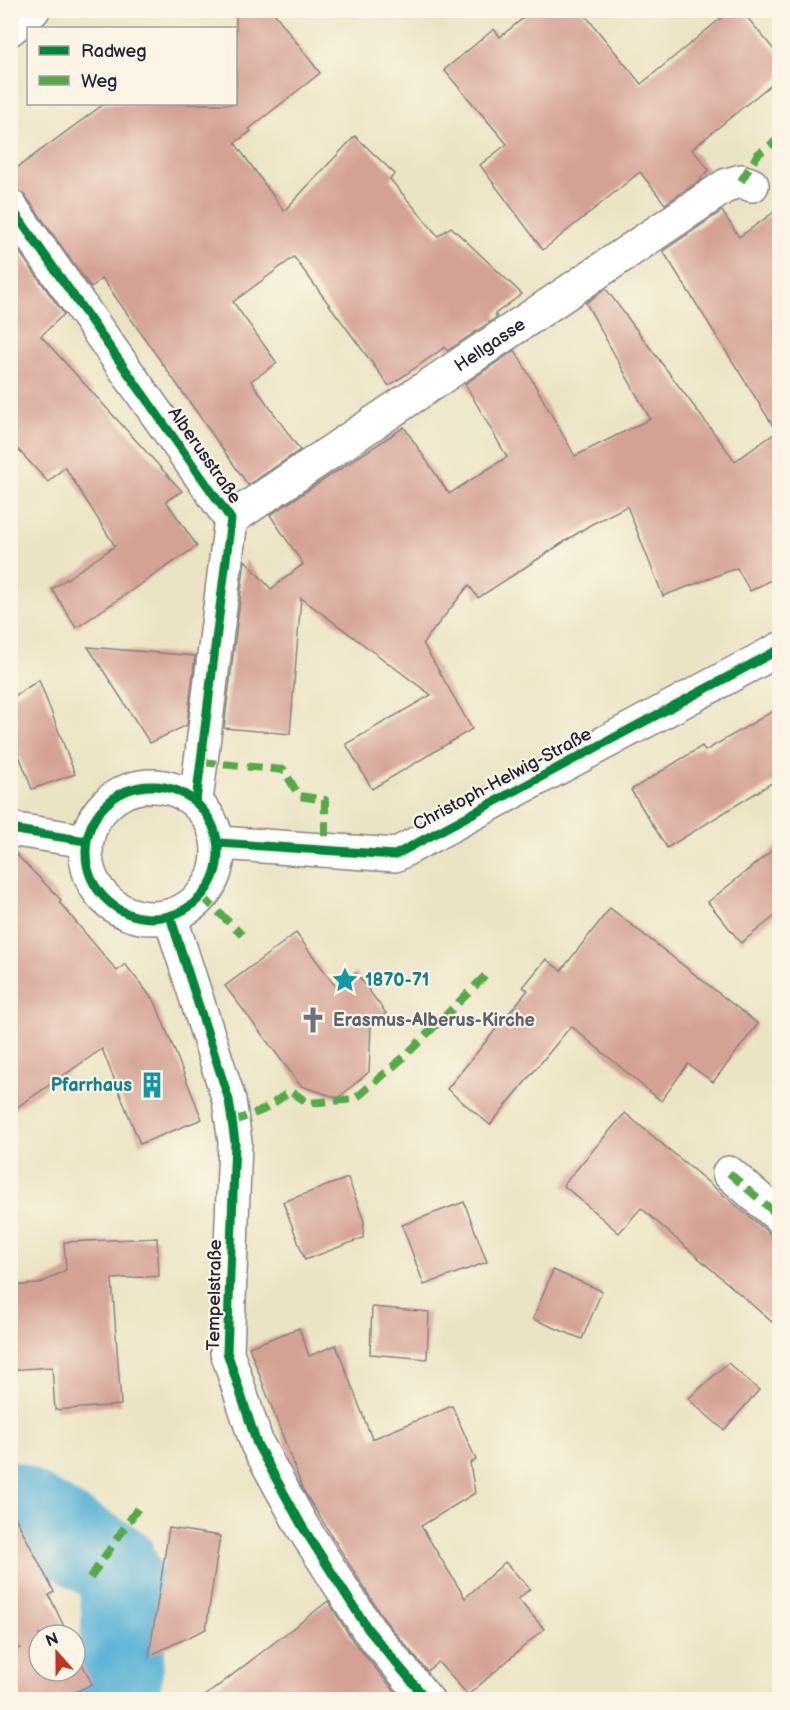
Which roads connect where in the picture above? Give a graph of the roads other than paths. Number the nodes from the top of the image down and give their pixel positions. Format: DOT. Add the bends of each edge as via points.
graph roads {
  1 [pos="33,10"];
  2 [pos="10,28"];
  3 [pos="752,185"];
  4 [pos="10,206"];
  5 [pos="231,519"];
  6 [pos="780,649"];
  7 [pos="196,801"];
  8 [pos="10,829"];
  9 [pos="86,841"];
  10 [pos="219,843"];
  11 [pos="170,916"];
  12 [pos="729,1173"];
  13 [pos="780,1217"];
  14 [pos="427,1700"];
  1 -- 2 [label="street"];
  3 -- 5 [label="street, Hellgasse" via="741,181 727,185"];
  4 -- 5 [label="street, Alberusstraße"];
  5 -- 7 [label="street, Alberusstraße"];
  6 -- 10 [label="street, Christoph-Helwig-Straße" via="395,855"];
  7 -- 9 [label="street" via="171,788 133,788 112,798 96,815"];
  7 -- 10 [label="street" via="211,821"];
  8 -- 9 [label="street"];
  9 -- 11 [label="street" via="90,875 104,898 135,916"];
  10 -- 11 [label="street" via="215,873 202,896"];
  11 -- 14 [label="street, Tempelstraße" via="229,1100 235,1142 227,1352 257,1444 302,1526 368,1629"];
  12 -- 13 [label="street"];
}
